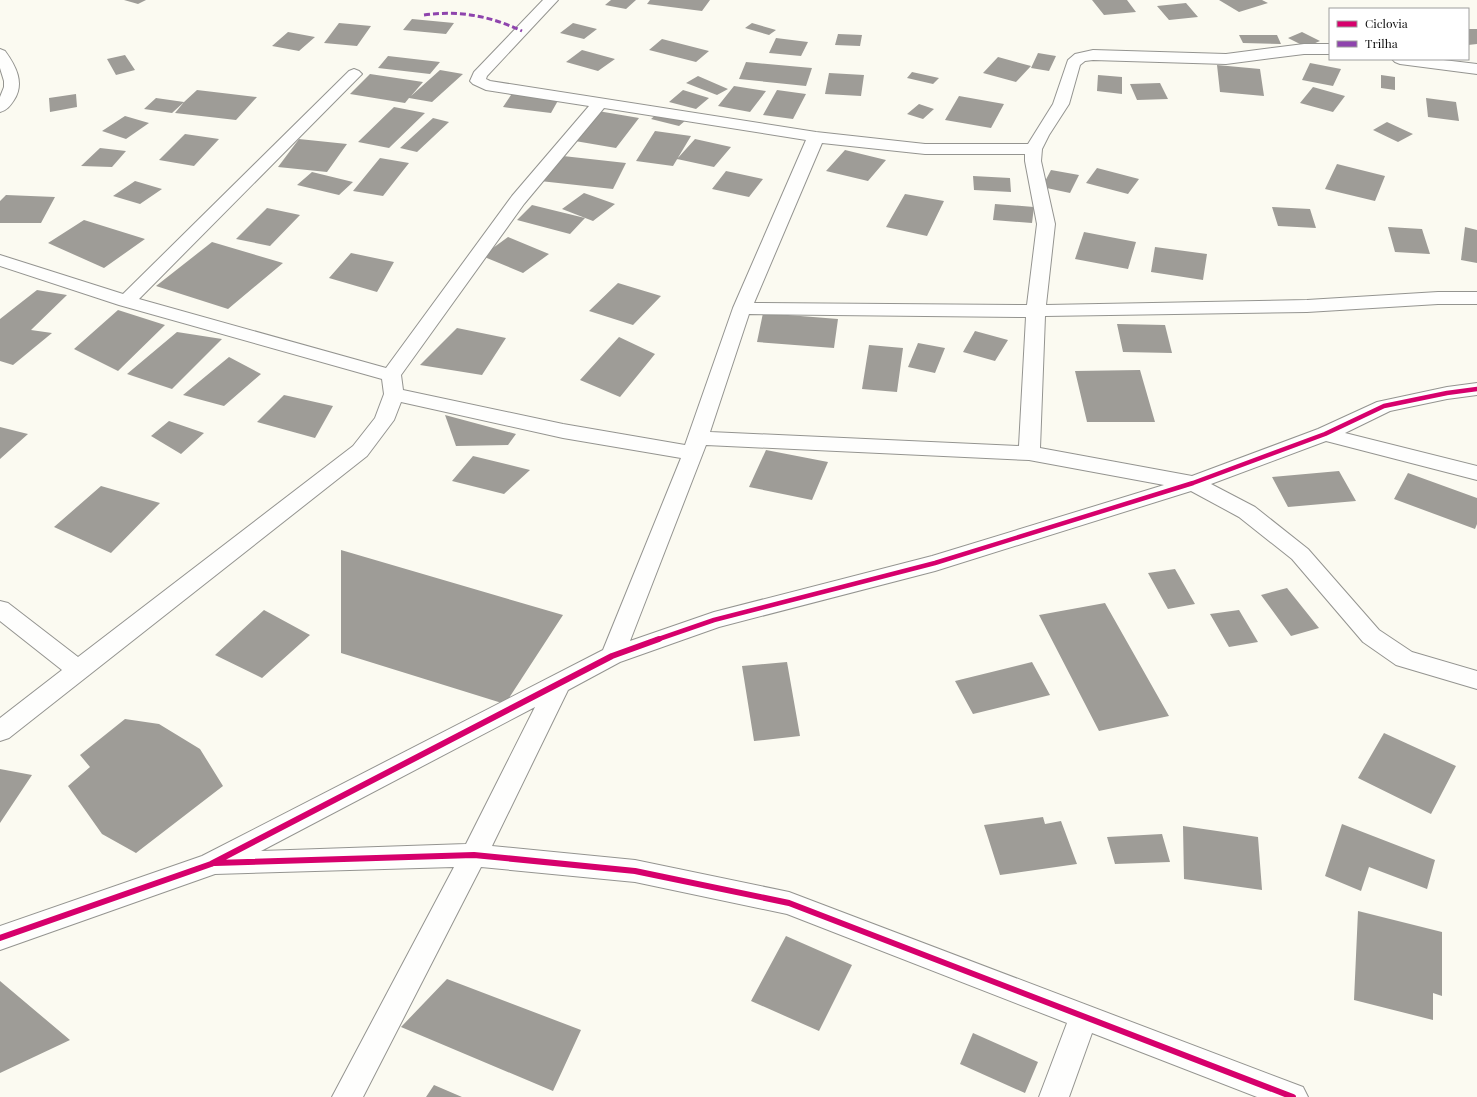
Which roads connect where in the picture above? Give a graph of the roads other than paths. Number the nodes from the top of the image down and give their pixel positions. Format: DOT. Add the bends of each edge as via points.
graph roads {
  1 [pos="551,0"];
  2 [pos="1329,49"];
  3 [pos="0,54"];
  4 [pos="1408,60"];
  5 [pos="1477,69"];
  6 [pos="354,74"];
  7 [pos="598,104"];
  8 [pos="0,107"];
  9 [pos="816,137"];
  10 [pos="1034,149"];
  11 [pos="0,260"];
  12 [pos="1477,298"];
  13 [pos="126,302"];
  14 [pos="742,308"];
  15 [pos="1036,311"];
  16 [pos="392,385"];
  17 [pos="1477,389"];
  18 [pos="1325,434"];
  19 [pos="695,445"];
  20 [pos="1029,453"];
  21 [pos="1477,473"];
  22 [pos="1193,483"];
  23 [pos="0,609"];
  24 [pos="612,656"];
  25 [pos="78,670"];
  26 [pos="1477,680"];
  27 [pos="559,683"];
  28 [pos="0,731"];
  29 [pos="474,855"];
  30 [pos="211,864"];
  31 [pos="0,938"];
  32 [pos="1084,1017"];
  33 [pos="348,1097"];
  34 [pos="1054,1097"];
  35 [pos="1293,1097"];
  1 -- 7 [label="street" via="479,75 478,81"];
  2 -- 10 [label="street" via="1304,49 1226,59 1093,55 1080,57 1073,63 1061,104 1040,135"];
  3 -- 8 [label="street" via="8,67 12,84 10,96"];
  4 -- 5 [label="street"];
  6 -- 13 [label="street"];
  7 -- 9 [label="street"];
  7 -- 16 [label="street" via="518,200"];
  9 -- 10 [label="street" via="925,149"];
  9 -- 14 [label="street"];
  10 -- 15 [label="street" via="1033,161 1046,224"];
  11 -- 13 [label="street"];
  12 -- 15 [label="street" via="1308,306"];
  13 -- 16 [label="street"];
  14 -- 15 [label="street"];
  14 -- 19 [label="street"];
  15 -- 20 [label="street"];
  16 -- 19 [label="street" via="556,429"];
  16 -- 25 [label="street" via="384,420 360,451"];
  17 -- 18 [label="street" via="1384,406"];
  18 -- 21 [label="street"];
  18 -- 22 [label="street"];
  19 -- 20 [label="street"];
  19 -- 24 [label="street"];
  20 -- 22 [label="street"];
  22 -- 24 [label="street" via="935,563 714,620"];
  22 -- 26 [label="street" via="1247,512 1300,554 1371,636 1404,659"];
  23 -- 25 [label="street"];
  24 -- 27 [label="street"];
  25 -- 28 [label="street"];
  27 -- 29 [label="street"];
  27 -- 30 [label="street"];
  29 -- 30 [label="street"];
  29 -- 32 [label="street" via="635,871 789,903"];
  29 -- 33 [label="street"];
  30 -- 31 [label="street"];
  32 -- 34 [label="street"];
  32 -- 35 [label="street"];
}
